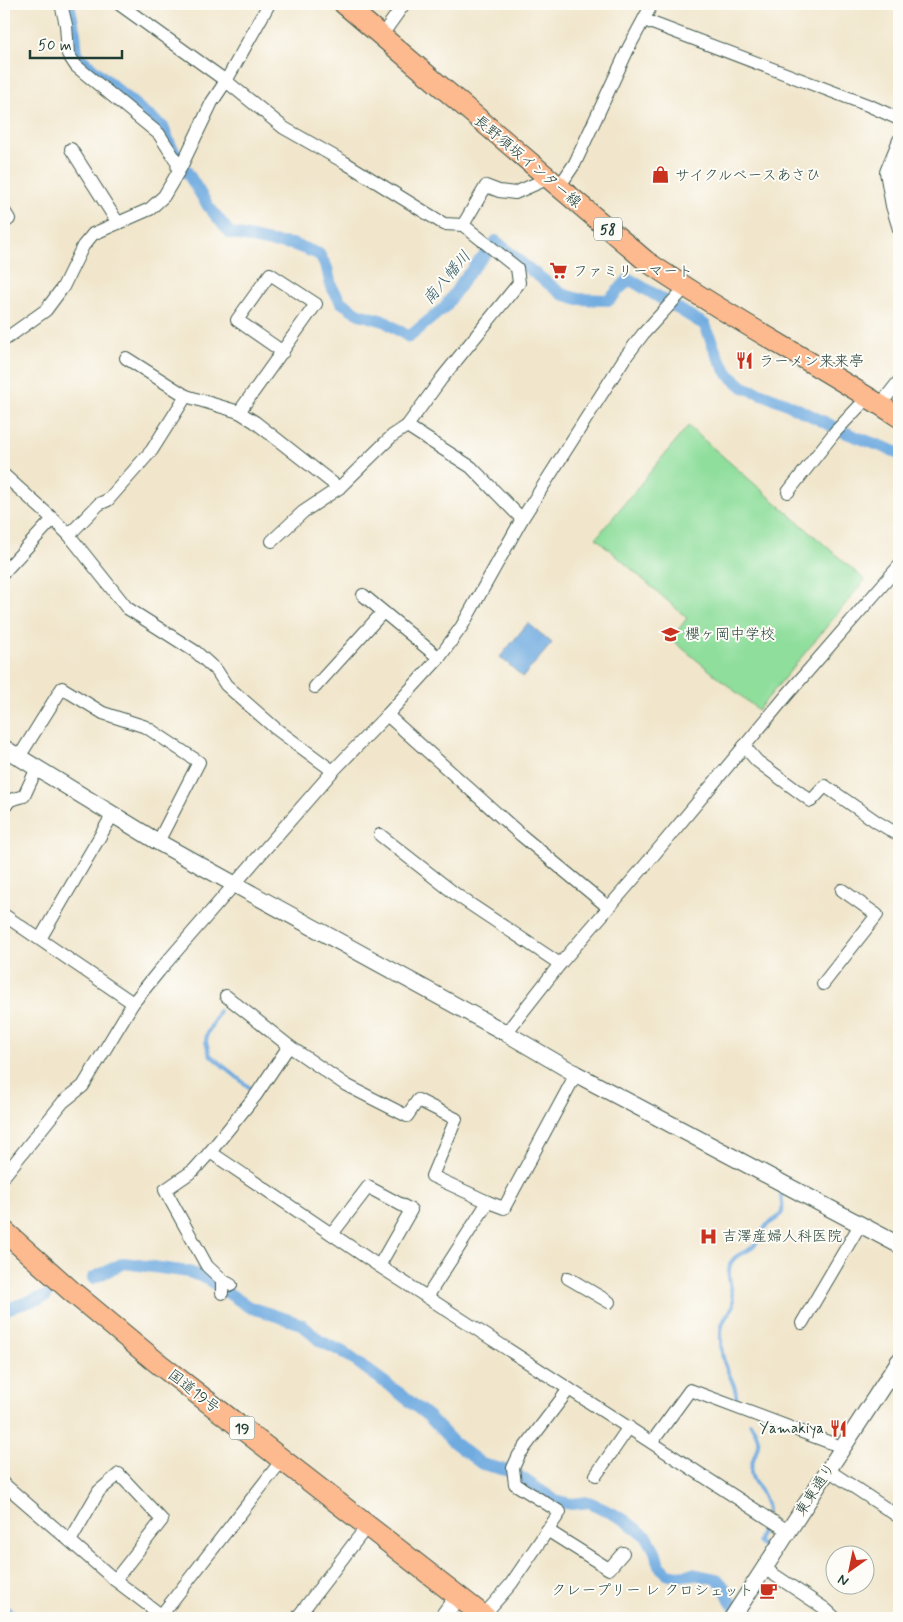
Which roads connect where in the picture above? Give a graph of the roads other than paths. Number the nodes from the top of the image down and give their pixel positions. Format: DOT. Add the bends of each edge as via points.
graph roads {
  1 [pos="61,4"];
  2 [pos="119,4"];
  3 [pos="269,4"];
  4 [pos="344,4"];
  5 [pos="404,4"];
  6 [pos="652,4"];
  7 [pos="644,20"];
  8 [pos="382,35"];
  9 [pos="226,81"];
  10 [pos="899,119"];
  11 [pos="899,140"];
  12 [pos="71,149"];
  13 [pos="181,166"];
  14 [pos="554,183"];
  15 [pos="4,211"];
  16 [pos="4,223"];
  17 [pos="118,223"];
  18 [pos="463,225"];
  19 [pos="899,229"];
  20 [pos="675,298"];
  21 [pos="4,340"];
  22 [pos="283,352"];
  23 [pos="126,358"];
  24 [pos="899,381"];
  25 [pos="186,396"];
  26 [pos="874,401"];
  27 [pos="239,412"];
  28 [pos="899,417"];
  29 [pos="407,426"];
  30 [pos="4,475"];
  31 [pos="339,488"];
  32 [pos="788,492"];
  33 [pos="53,519"];
  34 [pos="522,519"];
  35 [pos="69,535"];
  36 [pos="272,541"];
  37 [pos="899,566"];
  38 [pos="4,572"];
  39 [pos="363,595"];
  40 [pos="383,612"];
  41 [pos="439,658"];
  42 [pos="315,687"];
  43 [pos="387,715"];
  44 [pos="744,746"];
  45 [pos="4,748"];
  46 [pos="19,757"];
  47 [pos="38,768"];
  48 [pos="333,771"];
  49 [pos="4,808"];
  50 [pos="112,814"];
  51 [pos="380,835"];
  52 [pos="899,835"];
  53 [pos="158,842"];
  54 [pos="234,884"];
  55 [pos="842,890"];
  56 [pos="608,907"];
  57 [pos="4,915"];
  58 [pos="40,939"];
  59 [pos="560,964"];
  60 [pos="823,984"];
  61 [pos="226,996"];
  62 [pos="133,1003"];
  63 [pos="506,1033"];
  64 [pos="289,1046"];
  65 [pos="576,1074"];
  66 [pos="210,1152"];
  67 [pos="4,1176"];
  68 [pos="488,1202"];
  69 [pos="860,1223"];
  70 [pos="4,1231"];
  71 [pos="332,1234"];
  72 [pos="899,1245"];
  73 [pos="379,1266"];
  74 [pos="568,1278"];
  75 [pos="224,1285"];
  76 [pos="427,1297"];
  77 [pos="609,1302"];
  78 [pos="802,1323"];
  79 [pos="899,1361"];
  80 [pos="569,1389"];
  81 [pos="629,1428"];
  82 [pos="652,1442"];
  83 [pos="842,1446"];
  84 [pos="282,1460"];
  85 [pos="828,1470"];
  86 [pos="596,1475"];
  87 [pos="4,1484"];
  88 [pos="899,1517"];
  89 [pos="368,1525"];
  90 [pos="547,1530"];
  91 [pos="788,1531"];
  92 [pos="70,1540"];
  93 [pos="623,1553"];
  94 [pos="764,1568"];
  95 [pos="115,1580"];
  96 [pos="458,1596"];
  97 [pos="162,1617"];
  98 [pos="484,1617"];
  99 [pos="297,1618"];
  100 [pos="442,1618"];
  101 [pos="732,1618"];
  102 [pos="835,1618"];
  1 -- 13 [label="street" via="68,54 76,66 159,134"];
  2 -- 9 [label="street"];
  3 -- 9 [label="street"];
  4 -- 8 [label="main road, 長野須坂インター線 / 58"];
  5 -- 8 [label="street"];
  6 -- 7 [label="street"];
  7 -- 10 [label="street"];
  7 -- 14 [label="street" via="575,163"];
  8 -- 14 [label="main road, 長野須坂インター線 / 58"];
  9 -- 13 [label="street" via="212,102"];
  9 -- 18 [label="street" via="284,128 444,224"];
  11 -- 19 [label="street" via="886,172"];
  12 -- 17 [label="street"];
  13 -- 17 [label="street" via="164,196 150,209"];
  14 -- 18 [label="street" via="515,193 486,186"];
  14 -- 20 [label="main road, 長野須坂インター線 / 58" via="646,261"];
  15 -- 16 [label="street" via="9,219"];
  17 -- 21 [label="street" via="94,234 83,246 63,287 46,310"];
  18 -- 29 [label="street" via="517,268 519,283"];
  20 -- 26 [label="main road, 長野須坂インター線 / 58"];
  20 -- 34 [label="street" via="624,359"];
  22 -- 22 [label="street" via="316,304 270,274 237,320"];
  22 -- 27 [label="street"];
  23 -- 25 [label="street"];
  24 -- 26 [label="street"];
  25 -- 27 [label="street"];
  25 -- 35 [label="street" via="152,450 108,500 99,504"];
  26 -- 28 [label="main road, 長野須坂インター線 / 58"];
  26 -- 32 [label="street" via="838,429"];
  27 -- 31 [label="street"];
  29 -- 31 [label="street" via="392,436"];
  29 -- 34 [label="street" via="471,467"];
  30 -- 33 [label="street"];
  31 -- 36 [label="street" via="303,512"];
  33 -- 35 [label="street"];
  33 -- 38 [label="street"];
  34 -- 41 [label="street" via="462,626"];
  35 -- 48 [label="street" via="127,608 196,652 217,671 226,685 275,728"];
  37 -- 44 [label="street"];
  39 -- 40 [label="street"];
  40 -- 41 [label="street"];
  40 -- 42 [label="street"];
  41 -- 43 [label="street"];
  43 -- 48 [label="street"];
  43 -- 56 [label="street" via="521,835"];
  44 -- 52 [label="street" via="757,761 811,801 825,786"];
  44 -- 56 [label="street"];
  45 -- 46 [label="street"];
  46 -- 47 [label="street"];
  46 -- 53 [label="street" via="62,688 103,713 146,727 199,762"];
  47 -- 49 [label="street" via="24,796 10,800"];
  47 -- 50 [label="street"];
  48 -- 54 [label="street"];
  50 -- 53 [label="street"];
  50 -- 58 [label="street"];
  51 -- 59 [label="street" via="458,896"];
  53 -- 54 [label="street"];
  54 -- 62 [label="street"];
  54 -- 63 [label="street"];
  55 -- 60 [label="street" via="877,915"];
  56 -- 59 [label="street"];
  57 -- 58 [label="street"];
  58 -- 62 [label="street"];
  59 -- 63 [label="street"];
  61 -- 64 [label="street"];
  62 -- 67 [label="street" via="83,1086 64,1102"];
  63 -- 65 [label="street"];
  64 -- 66 [label="street" via="256,1095"];
  64 -- 68 [label="street" via="346,1085 407,1116 418,1100 456,1119 432,1176"];
  65 -- 68 [label="street" via="504,1208"];
  65 -- 69 [label="street"];
  66 -- 71 [label="street"];
  66 -- 75 [label="street" via="194,1170 165,1190 207,1266"];
  68 -- 76 [label="street"];
  69 -- 72 [label="street"];
  69 -- 78 [label="street"];
  70 -- 84 [label="highway, 国道19号 / 19" via="154,1360"];
  71 -- 73 [label="street"];
  71 -- 73 [label="street" via="368,1187 411,1210"];
  73 -- 76 [label="street"];
  74 -- 77 [label="street"];
  76 -- 80 [label="street"];
  79 -- 83 [label="street, 東東通り"];
  80 -- 81 [label="street"];
  80 -- 90 [label="street" via="519,1455 513,1472 515,1484 560,1512"];
  81 -- 82 [label="street"];
  81 -- 86 [label="street"];
  82 -- 83 [label="street" via="690,1390"];
  82 -- 91 [label="street"];
  83 -- 85 [label="street, 東東通り"];
  84 -- 89 [label="highway, 国道19号 / 19"];
  84 -- 97 [label="street"];
  85 -- 88 [label="street"];
  85 -- 91 [label="street, 東東通り"];
  87 -- 92 [label="street"];
  89 -- 96 [label="highway, 国道19号 / 19"];
  89 -- 99 [label="street"];
  90 -- 93 [label="street" via="609,1568"];
  90 -- 98 [label="street" via="511,1584"];
  91 -- 94 [label="street, 東東通り"];
  92 -- 95 [label="street"];
  92 -- 95 [label="street" via="99,1491 120,1474 162,1520"];
  94 -- 101 [label="street, 東東通り"];
  94 -- 102 [label="street"];
  95 -- 97 [label="street"];
  96 -- 98 [label="highway, 国道19号 / 19"];
  96 -- 100 [label="street"];
}
